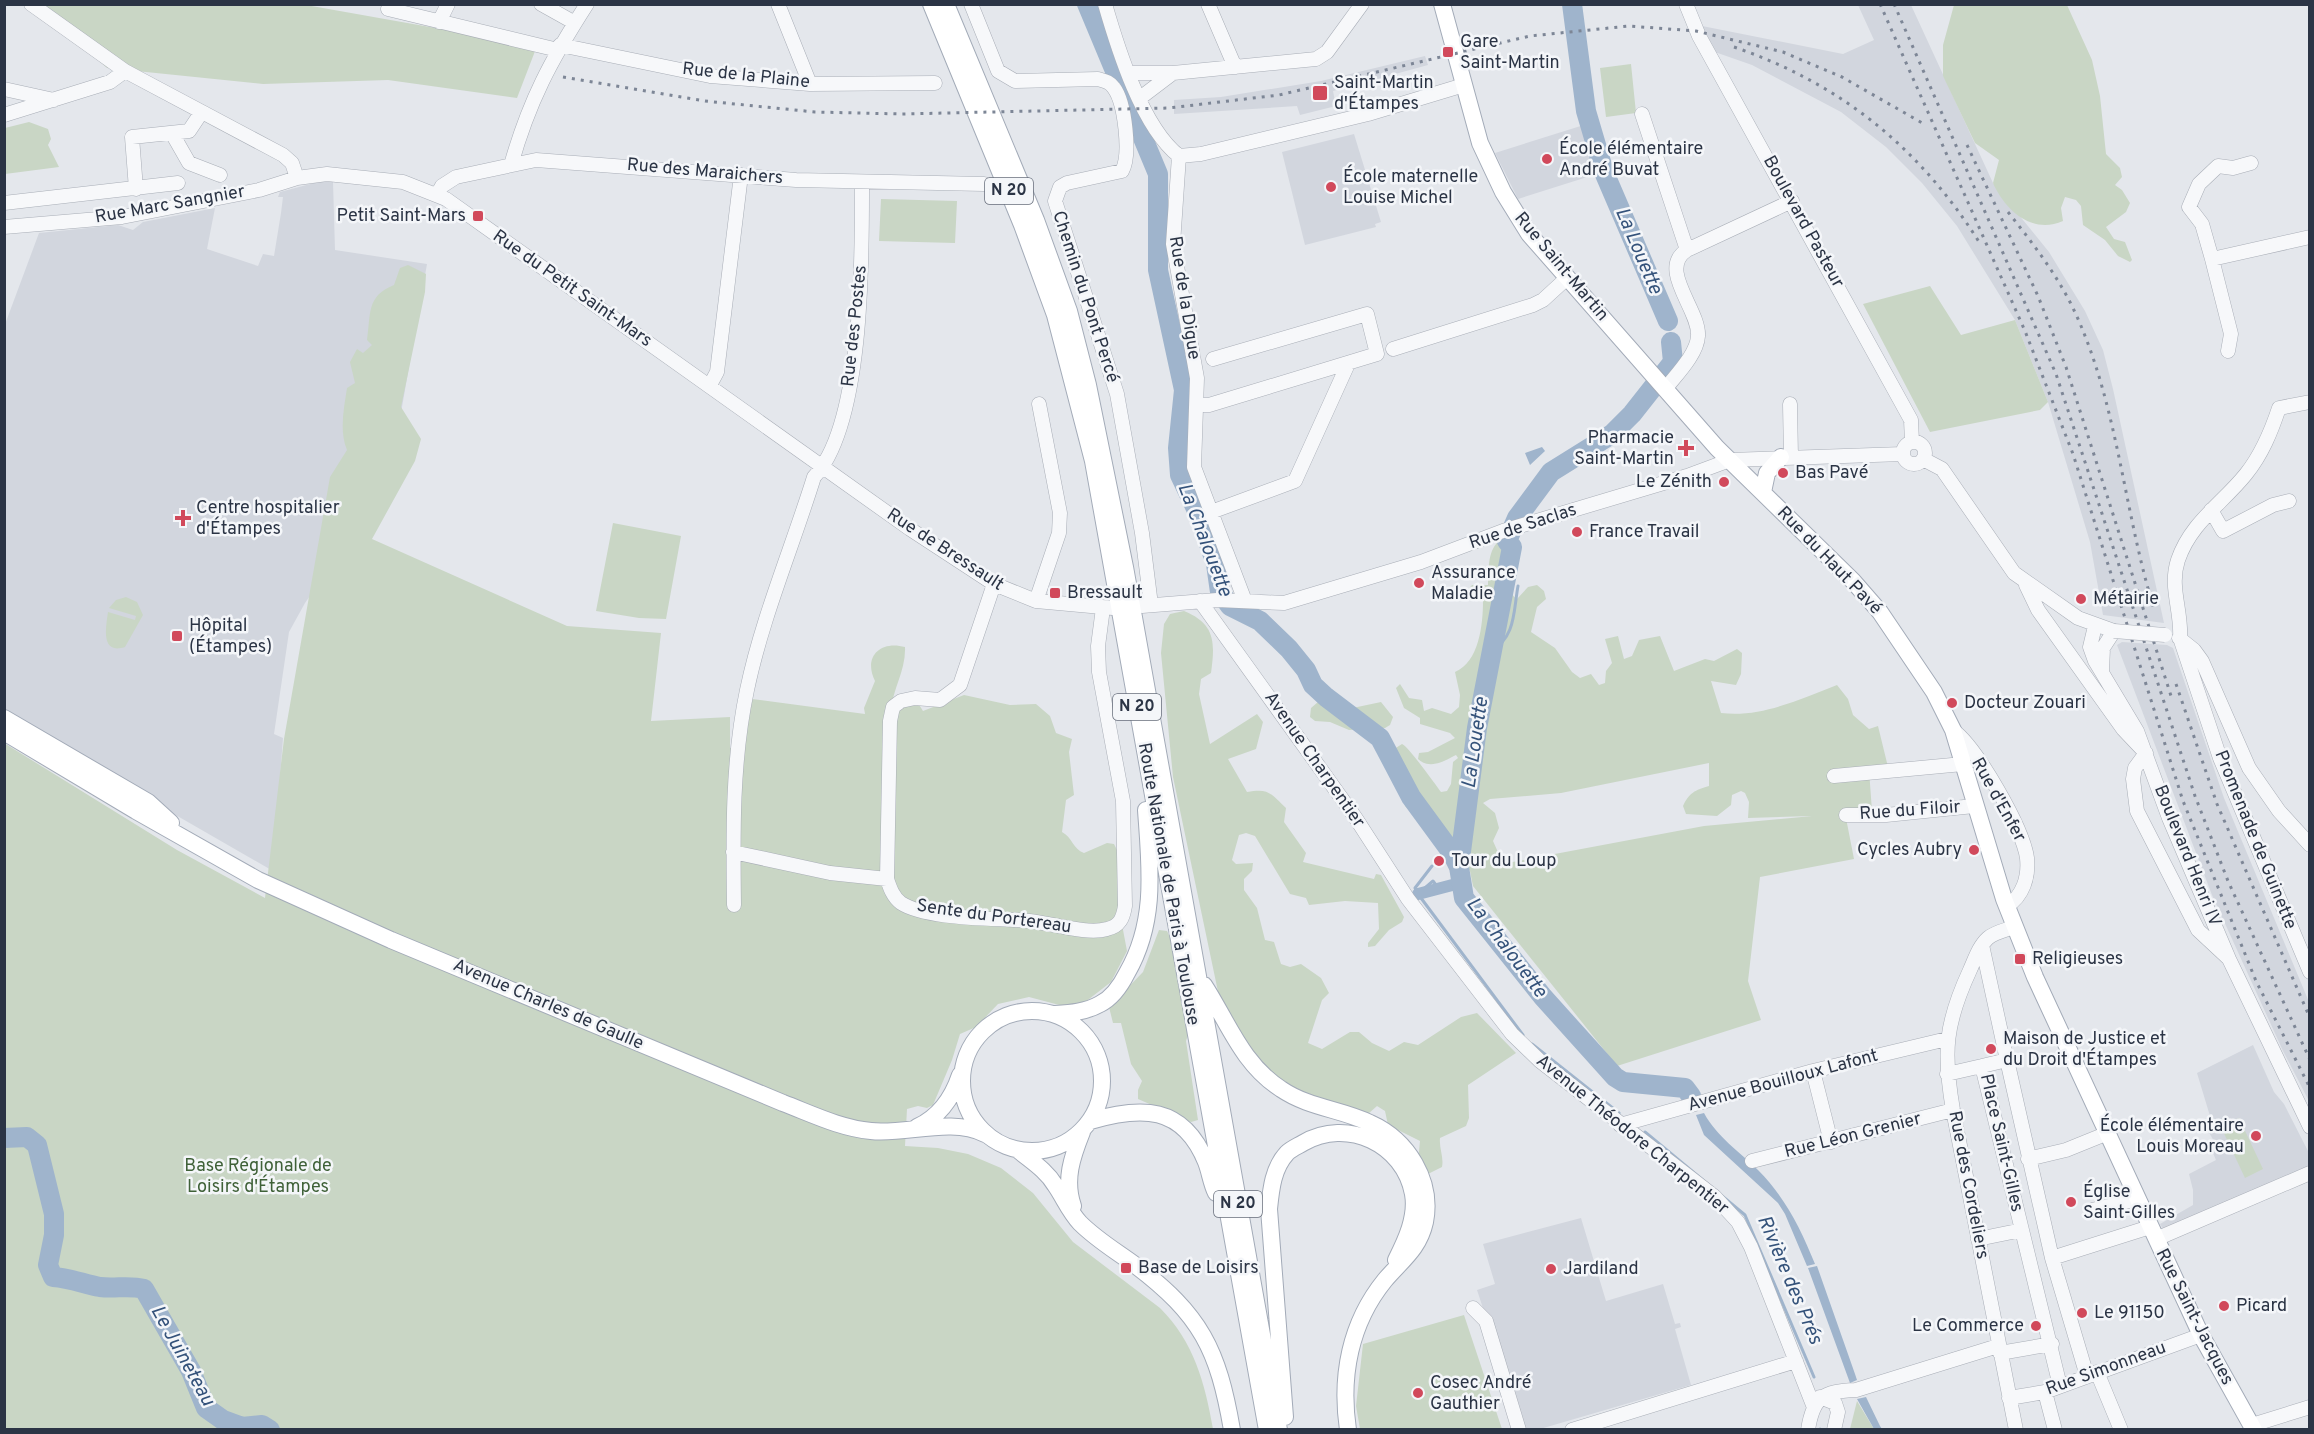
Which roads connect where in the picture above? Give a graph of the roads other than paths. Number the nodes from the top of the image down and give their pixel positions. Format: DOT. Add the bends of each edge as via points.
graph roads {
  1 [pos="31,4"];
  2 [pos="448,4"];
  3 [pos="541,4"];
  4 [pos="587,4"];
  5 [pos="778,4"];
  6 [pos="931,4"];
  7 [pos="946,4"];
  8 [pos="972,4"];
  9 [pos="1105,4"];
  10 [pos="1208,4"];
  11 [pos="1362,4"];
  12 [pos="1442,4"];
  13 [pos="1686,4"];
  14 [pos="388,9"];
  15 [pos="439,22"];
  16 [pos="575,23"];
  17 [pos="559,47"];
  18 [pos="1235,67"];
  19 [pos="125,71"];
  20 [pos="1129,73"];
  21 [pos="1173,73"];
  22 [pos="935,83"];
  23 [pos="810,84"];
  24 [pos="1464,85"];
  25 [pos="4,89"];
  26 [pos="1140,98"];
  27 [pos="54,100"];
  28 [pos="201,113"];
  29 [pos="1642,114"];
  30 [pos="4,115"];
  31 [pos="173,135"];
  32 [pos="1174,152"];
  33 [pos="2251,163"];
  34 [pos="511,165"];
  35 [pos="220,175"];
  36 [pos="741,175"];
  37 [pos="297,178"];
  38 [pos="862,182"];
  39 [pos="178,183"];
  40 [pos="984,184"];
  41 [pos="136,189"];
  42 [pos="437,195"];
  43 [pos="1792,201"];
  44 [pos="4,203"];
  45 [pos="4,226"];
  46 [pos="2310,237"];
  47 [pos="1686,250"];
  48 [pos="2212,259"];
  49 [pos="1567,278"];
  50 [pos="1393,349"];
  51 [pos="2228,351"];
  52 [pos="1213,359"];
  53 [pos="1348,364"];
  54 [pos="1662,383"];
  55 [pos="710,385"];
  56 [pos="2310,402"];
  57 [pos="1039,404"];
  58 [pos="1790,404"];
  59 [pos="1198,405"];
  60 [pos="1912,442"];
  61 [pos="1903,454"];
  62 [pos="1786,457"];
  63 [pos="1923,459"];
  64 [pos="1730,460"];
  65 [pos="824,466"];
  66 [pos="1763,492"];
  67 [pos="2289,501"];
  68 [pos="2211,510"];
  69 [pos="1211,512"];
  70 [pos="2026,583"];
  71 [pos="994,584"];
  72 [pos="1240,600"];
  73 [pos="1036,601"];
  74 [pos="1200,601"];
  75 [pos="2095,626"];
  76 [pos="2114,631"];
  77 [pos="2172,637"];
  78 [pos="2102,671"];
  79 [pos="2220,700"];
  80 [pos="2203,706"];
  81 [pos="4,718"];
  82 [pos="1953,730"];
  83 [pos="4,732"];
  84 [pos="2146,753"];
  85 [pos="1963,764"];
  86 [pos="1834,776"];
  87 [pos="1149,777"];
  88 [pos="1994,786"];
  89 [pos="1972,800"];
  90 [pos="1846,815"];
  91 [pos="2310,844"];
  92 [pos="197,845"];
  93 [pos="733,852"];
  94 [pos="887,879"];
  95 [pos="734,905"];
  96 [pos="2007,906"];
  97 [pos="1123,918"];
  98 [pos="1425,921"];
  99 [pos="2014,927"];
  100 [pos="1982,945"];
  101 [pos="2229,958"];
  102 [pos="2310,972"];
  103 [pos="1199,978"];
  104 [pos="1054,1014"];
  105 [pos="1947,1039"];
  106 [pos="2007,1060"];
  107 [pos="1982,1066"];
  108 [pos="963,1067"];
  109 [pos="1813,1071"];
  110 [pos="1947,1074"];
  111 [pos="1953,1110"];
  112 [pos="1620,1125"];
  113 [pos="1086,1126"];
  114 [pos="2310,1128"];
  115 [pos="910,1130"];
  116 [pos="2108,1133"];
  117 [pos="985,1134"];
  118 [pos="1831,1142"];
  119 [pos="1018,1150"];
  120 [pos="2028,1159"];
  121 [pos="1752,1161"];
  122 [pos="2310,1173"];
  123 [pos="2138,1199"];
  124 [pos="2092,1210"];
  125 [pos="1228,1214"];
  126 [pos="1081,1223"];
  127 [pos="2022,1230"];
  128 [pos="2153,1233"];
  129 [pos="1978,1239"];
  130 [pos="2052,1258"];
  131 [pos="1384,1281"];
  132 [pos="1473,1308"];
  133 [pos="2201,1335"];
  134 [pos="2052,1344"];
  135 [pos="1999,1349"];
  136 [pos="1796,1361"];
  137 [pos="2092,1374"];
  138 [pos="2060,1386"];
  139 [pos="1856,1390"];
  140 [pos="2045,1392"];
  141 [pos="2009,1398"];
  142 [pos="1817,1401"];
  143 [pos="2310,1407"];
  144 [pos="1838,1412"];
  145 [pos="2250,1428"];
  146 [pos="1232,1430"];
  147 [pos="1267,1430"];
  148 [pos="1279,1430"];
  149 [pos="1285,1430"];
  150 [pos="1348,1430"];
  151 [pos="1520,1430"];
  152 [pos="1572,1430"];
  153 [pos="1808,1430"];
  154 [pos="1834,1430"];
  155 [pos="2016,1430"];
  156 [pos="2055,1430"];
  157 [pos="2121,1430"];
  1 -- 19 [label="street"];
  2 -- 15 [label="street"];
  3 -- 16 [label="street"];
  4 -- 16 [label="street"];
  5 -- 23 [label="street"];
  6 -- 87 [label="main road, Route Nationale de Paris à Toulouse / N 20" via="1055,315 1095,472"];
  7 -- 103 [label="main road, Route Nationale de Paris à Toulouse / N 20" via="1036,220 1069,311 1125,567"];
  8 -- 74 [label="street, Chemin du Pont Percé" via="1003,76 1015,81 1098,79 1113,86 1118,94 1125,129 1125,166 1122,171 1067,183 1060,187 1054,201 1117,394 1143,533 1146,605"];
  9 -- 20 [label="street" via="1116,45"];
  10 -- 18 [label="street"];
  11 -- 18 [label="street" via="1322,57"];
  12 -- 24 [label="main road, Rue Saint-Martin"];
  13 -- 43 [label="street, Boulevard Pasteur" via="1699,36"];
  14 -- 15 [label="street, Rue de la Plaine"];
  15 -- 17 [label="street, Rue de la Plaine"];
  16 -- 17 [label="street"];
  17 -- 23 [label="street, Rue de la Plaine" via="710,76"];
  17 -- 34 [label="street" via="536,89"];
  18 -- 21 [label="street"];
  19 -- 27 [label="street" via="110,82"];
  19 -- 28 [label="street"];
  20 -- 21 [label="street"];
  20 -- 26 [label="street"];
  21 -- 26 [label="street"];
  22 -- 23 [label="street, Rue de la Plaine"];
  24 -- 32 [label="street" via="1358,116 1201,154"];
  24 -- 49 [label="main road, Rue Saint-Martin" via="1480,143 1503,192 1529,234"];
  25 -- 27 [label="street"];
  26 -- 32 [label="street" via="1158,137"];
  27 -- 30 [label="street"];
  28 -- 31 [label="street" via="189,131"];
  28 -- 37 [label="street" via="283,155 292,163"];
  29 -- 47 [label="street"];
  31 -- 35 [label="street" via="189,163"];
  31 -- 41 [label="street" via="132,137"];
  32 -- 59 [label="street, Rue de la Digue" via="1173,254 1197,378"];
  33 -- 48 [label="street" via="2233,168 2218,166 2199,184 2189,207 2202,224"];
  34 -- 36 [label="street, Rue des Maraichers" via="549,160"];
  34 -- 42 [label="street, Rue des Maraichers" via="456,177 442,186"];
  36 -- 38 [label="street, Rue des Maraichers"];
  36 -- 55 [label="street" via="717,372"];
  37 -- 42 [label="street, Rue du Petit Saint-Mars" via="327,174 384,178"];
  37 -- 45 [label="street, Rue Marc Sangnier" via="165,210"];
  38 -- 40 [label="street, Rue des Maraichers"];
  38 -- 65 [label="street, Rue des Postes" via="860,292 849,393"];
  39 -- 41 [label="street"];
  41 -- 44 [label="street"];
  42 -- 55 [label="street, Rue du Petit Saint-Mars"];
  43 -- 47 [label="street"];
  43 -- 60 [label="street, Boulevard Pasteur" via="1911,420"];
  46 -- 48 [label="street"];
  47 -- 54 [label="street" via="1676,261 1675,272 1696,323 1698,338 1694,351"];
  48 -- 51 [label="street" via="2231,334"];
  49 -- 50 [label="street" via="1533,305"];
  49 -- 54 [label="main road, Rue Saint-Martin"];
  52 -- 53 [label="street" via="1366,314 1377,354"];
  53 -- 59 [label="street"];
  53 -- 69 [label="street" via="1295,481"];
  54 -- 64 [label="main road, Rue Saint-Martin"];
  55 -- 65 [label="street, Rue du Petit Saint-Mars"];
  56 -- 68 [label="street, Promenade de Guinette" via="2279,408 2258,458"];
  57 -- 73 [label="street" via="1060,513 1059,533"];
  58 -- 62 [label="street"];
  59 -- 69 [label="street, Rue de la Digue" via="1194,467"];
  60 -- 61 [label="street" via="1905,446"];
  60 -- 63 [label="street" via="1924,448"];
  61 -- 62 [label="street, Rue de Saclas"];
  61 -- 63 [label="street" via="1911,464"];
  62 -- 64 [label="street, Rue de Saclas"];
  62 -- 66 [label="main road" via="1767,473"];
  63 -- 70 [label="street" via="1942,469 2003,559"];
  64 -- 66 [label="main road, Rue du Haut Pavé"];
  64 -- 72 [label="street, Rue de Saclas" via="1524,524 1313,596 1284,603"];
  65 -- 71 [label="street, Rue de Bressault"];
  65 -- 93 [label="street, Rue des Postes" via="814,477 766,619 747,691 735,770"];
  66 -- 82 [label="main road, Rue du Haut Pavé" via="1880,612 1934,692"];
  67 -- 68 [label="street" via="2223,531"];
  68 -- 77 [label="street, Promenade de Guinette" via="2187,540 2175,573 2174,592 2181,625"];
  69 -- 72 [label="street, Rue de la Digue" via="1230,555"];
  70 -- 75 [label="street"];
  70 -- 84 [label="street, Boulevard Henri IV" via="2038,610 2122,729"];
  71 -- 73 [label="street, Rue de Bressault"];
  71 -- 94 [label="street" via="960,685 940,700 915,698 894,707 890,721"];
  72 -- 74 [label="street"];
  73 -- 97 [label="street, Rue de Bressault" via="1108,608 1098,646 1099,672 1123,801"];
  74 -- 98 [label="street, Avenue Charpentier"];
  75 -- 76 [label="street"];
  75 -- 78 [label="street, Boulevard Henri IV" via="2090,647"];
  76 -- 77 [label="street, bridge"];
  76 -- 78 [label="street" via="2103,648"];
  77 -- 79 [label="street" via="2198,655"];
  77 -- 80 [label="street, Promenade de Guinette"];
  78 -- 84 [label="street, Boulevard Henri IV"];
  79 -- 80 [label="street"];
  79 -- 91 [label="street" via="2249,768 2279,811"];
  80 -- 102 [label="street, Promenade de Guinette" via="2220,758"];
  81 -- 92 [label="main road, Avenue Charles de Gaulle" via="148,802"];
  82 -- 85 [label="main road, Rue du Haut Pavé"];
  82 -- 88 [label="street, Rue d'Enfer" via="1962,737"];
  83 -- 92 [label="main road, Avenue Charles de Gaulle"];
  84 -- 101 [label="street, Boulevard Henri IV" via="2169,818"];
  84 -- 101 [label="street, Boulevard Henri IV" via="2135,768 2133,779 2137,811 2198,930"];
  85 -- 86 [label="street"];
  85 -- 89 [label="main road, Rue du Haut Pavé"];
  87 -- 104 [label="main road" via="1145,796 1150,899 1146,928 1135,959 1119,987 1102,1004"];
  87 -- 125 [label="main road, Route Nationale de Paris à Toulouse / N 20"];
  88 -- 89 [label="street, Rue du Filoir"];
  88 -- 96 [label="street, Rue d'Enfer" via="2019,833 2027,858 2022,890"];
  89 -- 90 [label="street, Rue du Filoir" via="1886,814"];
  89 -- 96 [label="main road, Rue du Haut Pavé"];
  92 -- 115 [label="main road, Avenue Charles de Gaulle" via="258,880 392,940 783,1103 854,1129"];
  93 -- 94 [label="street" via="830,873"];
  93 -- 95 [label="street, Rue des Postes"];
  94 -- 97 [label="street, Sente du Portereau" via="892,894 901,903 936,913 1098,931 1117,926"];
  96 -- 99 [label="main road, Rue Saint-Jacques"];
  98 -- 112 [label="street, Avenue Théodore Charpentier" via="1512,1034"];
  99 -- 100 [label="street" via="1990,936"];
  99 -- 116 [label="main road, Rue Saint-Jacques"];
  100 -- 105 [label="street, Rue des Cordeliers" via="1955,1007"];
  100 -- 106 [label="street"];
  101 -- 114 [label="street, Boulevard Henri IV"];
  103 -- 131 [label="main road" via="1248,1060 1280,1089 1316,1107 1371,1123 1401,1144 1425,1182 1428,1202 1419,1243"];
  103 -- 148 [label="main road, Route Nationale de Paris à Toulouse / N 20"];
  104 -- 108 [label="main road" via="1028,1011 999,1019 976,1038"];
  104 -- 113 [label="main road" via="1080,1030 1100,1062 1101,1091"];
  105 -- 109 [label="street, Avenue Bouilloux Lafont"];
  105 -- 110 [label="street, Rue des Cordeliers"];
  106 -- 107 [label="street, Place Saint-Gilles"];
  106 -- 120 [label="street, Place Saint-Gilles"];
  107 -- 110 [label="street"];
  107 -- 127 [label="street, Place Saint-Gilles"];
  108 -- 115 [label="main road, Avenue Charles de Gaulle" via="945,1106 930,1121"];
  108 -- 117 [label="main road" via="967,1108"];
  109 -- 112 [label="street, Avenue Bouilloux Lafont"];
  109 -- 118 [label="street"];
  110 -- 111 [label="street, Rue des Cordeliers"];
  111 -- 118 [label="street, Rue Léon Grenier"];
  111 -- 129 [label="street, Rue des Cordeliers"];
  112 -- 136 [label="street, Avenue Théodore Charpentier" via="1715,1197 1738,1222"];
  113 -- 119 [label="main road" via="1055,1148"];
  113 -- 125 [label="main road" via="1131,1111 1152,1111 1167,1117 1194,1140"];
  113 -- 126 [label="main road" via="1071,1160 1068,1183"];
  115 -- 117 [label="main road, Avenue Charles de Gaulle" via="958,1128"];
  116 -- 120 [label="street" via="2066,1150"];
  116 -- 123 [label="main road, Rue Saint-Jacques"];
  117 -- 119 [label="main road"];
  118 -- 121 [label="street, Rue Léon Grenier"];
  119 -- 126 [label="main road" via="1055,1184"];
  120 -- 130 [label="street, Place Saint-Gilles"];
  122 -- 128 [label="street"];
  123 -- 124 [label="street"];
  123 -- 128 [label="main road, Rue Saint-Jacques"];
  125 -- 147 [label="main road, Route Nationale de Paris à Toulouse / N 20"];
  126 -- 146 [label="main road" via="1172,1294 1199,1327 1214,1354 1224,1385"];
  127 -- 129 [label="street"];
  127 -- 134 [label="street, Place Saint-Gilles"];
  128 -- 130 [label="street"];
  128 -- 133 [label="main road, Rue Saint-Jacques"];
  129 -- 135 [label="street, Rue des Cordeliers"];
  130 -- 137 [label="street, Place Saint-Gilles"];
  131 -- 149 [label="main road" via="1410,1228 1413,1196 1408,1177 1387,1148 1369,1138 1333,1132 1311,1138 1288,1153 1272,1179 1269,1209"];
  131 -- 150 [label="main road" via="1366,1307 1349,1354 1344,1392"];
  132 -- 151 [label="street" via="1486,1321"];
  133 -- 137 [label="street, Rue Simonneau"];
  133 -- 145 [label="main road, Rue Saint-Jacques"];
  134 -- 135 [label="street"];
  134 -- 138 [label="street, Place Saint-Gilles"];
  135 -- 139 [label="street"];
  135 -- 141 [label="street, Rue des Cordeliers"];
  136 -- 142 [label="street, Avenue Théodore Charpentier"];
  136 -- 152 [label="street"];
  137 -- 138 [label="street, Rue Simonneau"];
  137 -- 157 [label="street, Place Saint-Gilles"];
  138 -- 140 [label="street, Rue Simonneau"];
  139 -- 142 [label="street" via="1835,1390"];
  139 -- 144 [label="street"];
  140 -- 141 [label="street, Rue Simonneau"];
  140 -- 156 [label="street"];
  141 -- 155 [label="street, Rue des Cordeliers"];
  142 -- 144 [label="street" via="1835,1403"];
  142 -- 153 [label="street"];
  143 -- 145 [label="street"];
  144 -- 154 [label="street"];
}
